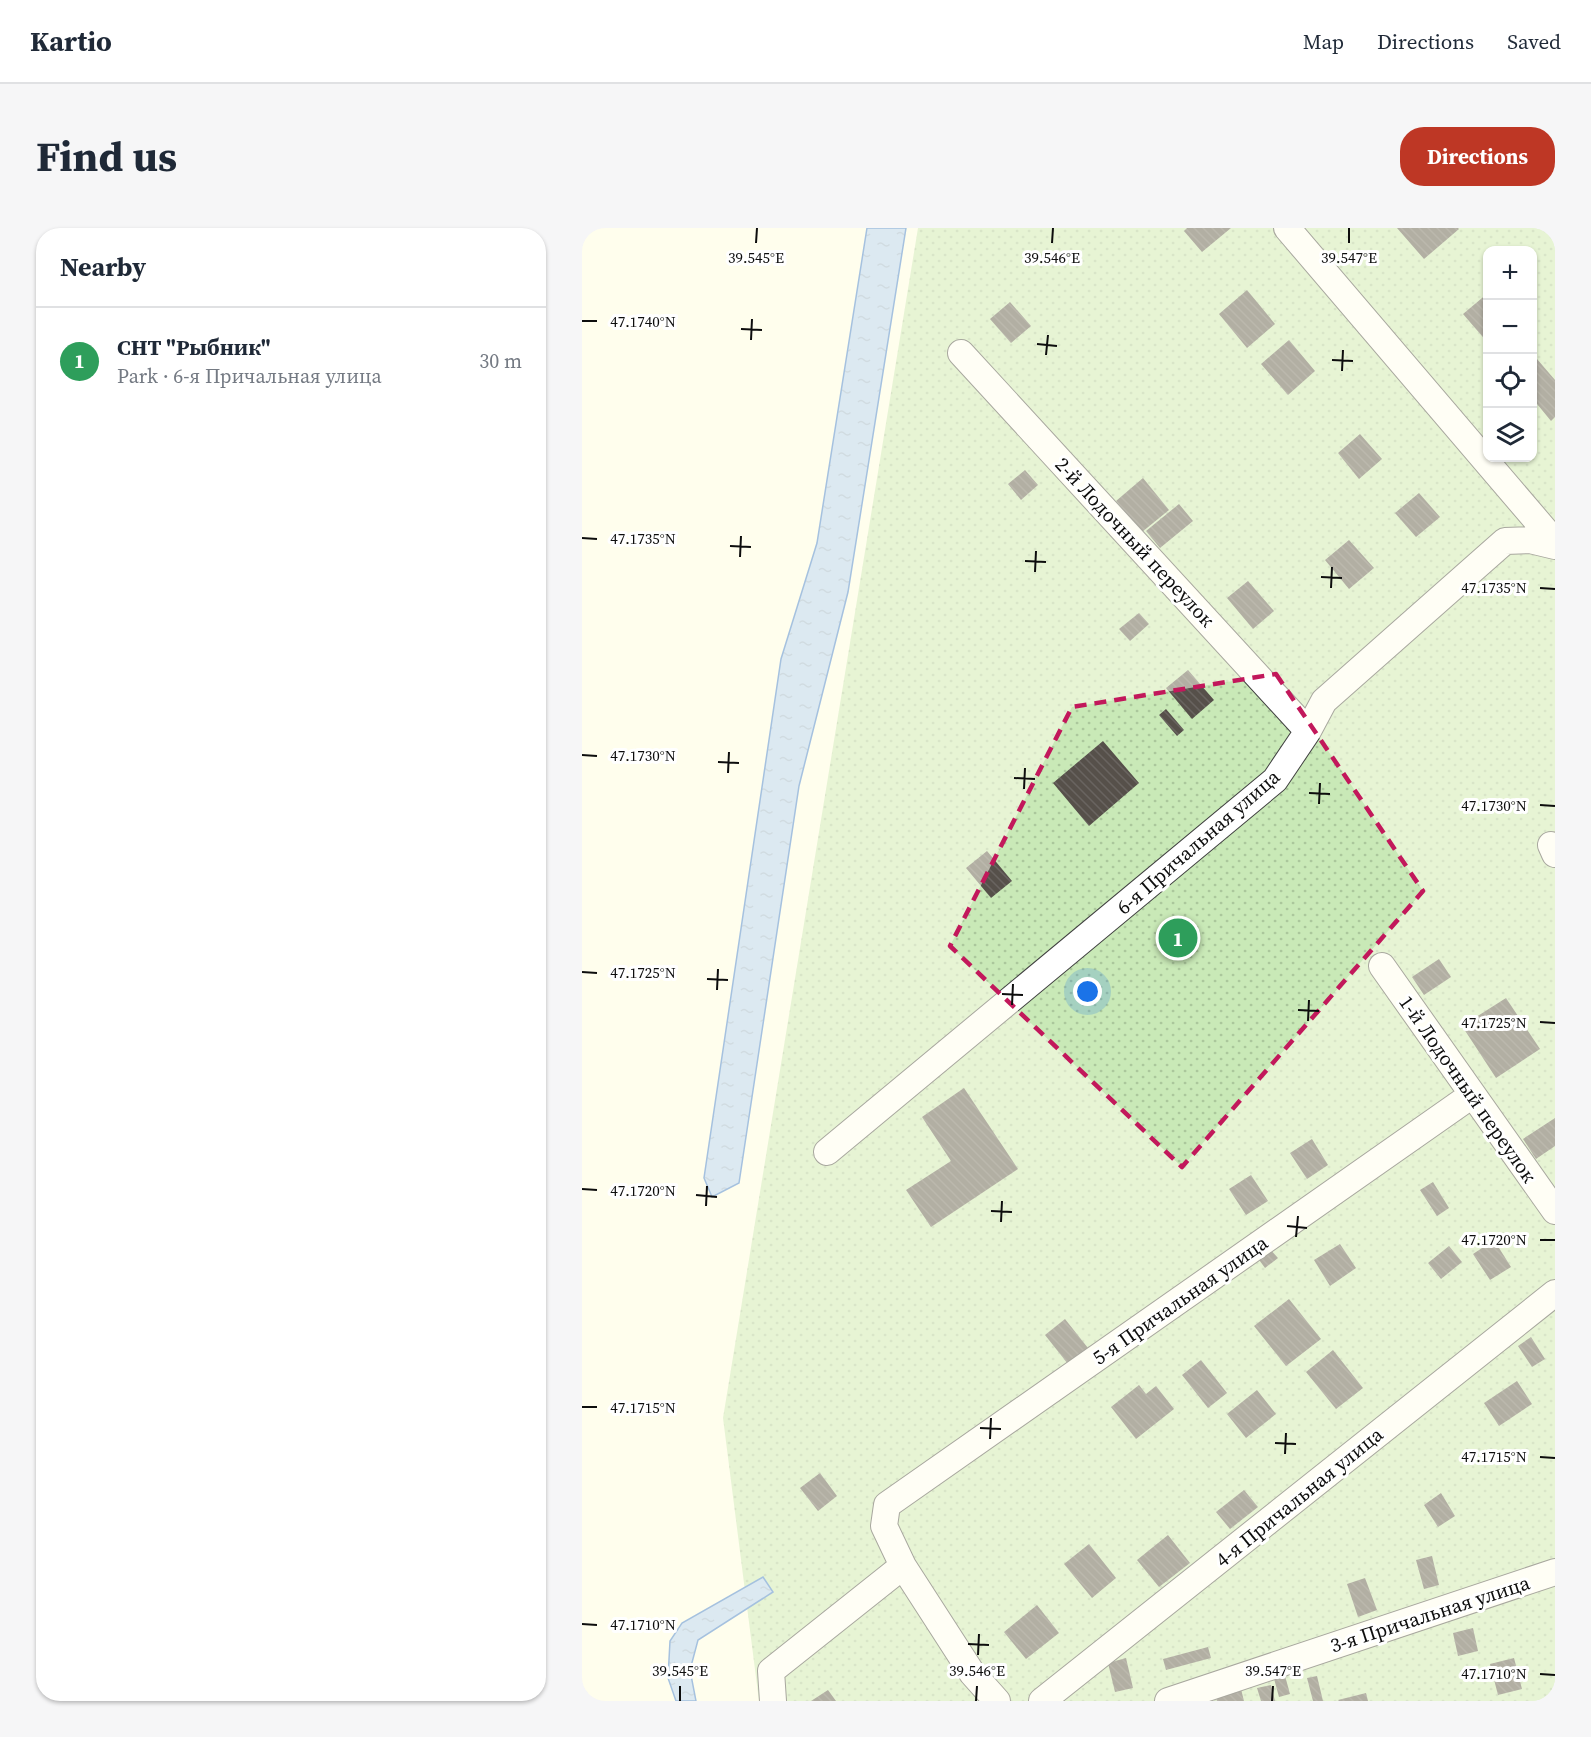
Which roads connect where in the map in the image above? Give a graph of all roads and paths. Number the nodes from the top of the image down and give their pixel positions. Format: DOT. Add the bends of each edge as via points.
graph roads {
  1 [pos="1287,228"];
  2 [pos="961,353"];
  3 [pos="1555,542"];
  4 [pos="1555,546"];
  5 [pos="1308,730"];
  6 [pos="1382,966"];
  7 [pos="1472,1095"];
  8 [pos="827,1152"];
  9 [pos="1555,1211"];
  10 [pos="1555,1293"];
  11 [pos="903,1566"];
  12 [pos="1555,1572"];
  13 [pos="773,1701"];
  14 [pos="997,1701"];
  15 [pos="1042,1701"];
  16 [pos="1168,1701"];
  1 -- 3 [label="street"];
  2 -- 5 [label="street, 2-й Лодочный переулок"];
  4 -- 5 [label="street, 6-я Причальная улица" via="1530,540 1505,541 1324,700"];
  5 -- 8 [label="street, 6-я Причальная улица" via="1275,780"];
  6 -- 7 [label="street, 1-й Лодочный переулок"];
  7 -- 9 [label="street, 1-й Лодочный переулок"];
  7 -- 11 [label="street, 5-я Причальная улица" via="887,1505 884,1526"];
  10 -- 15 [label="street, 4-я Причальная улица"];
  11 -- 13 [label="street" via="771,1671"];
  11 -- 14 [label="street" via="972,1673"];
  12 -- 16 [label="street, 3-я Причальная улица"];
}
